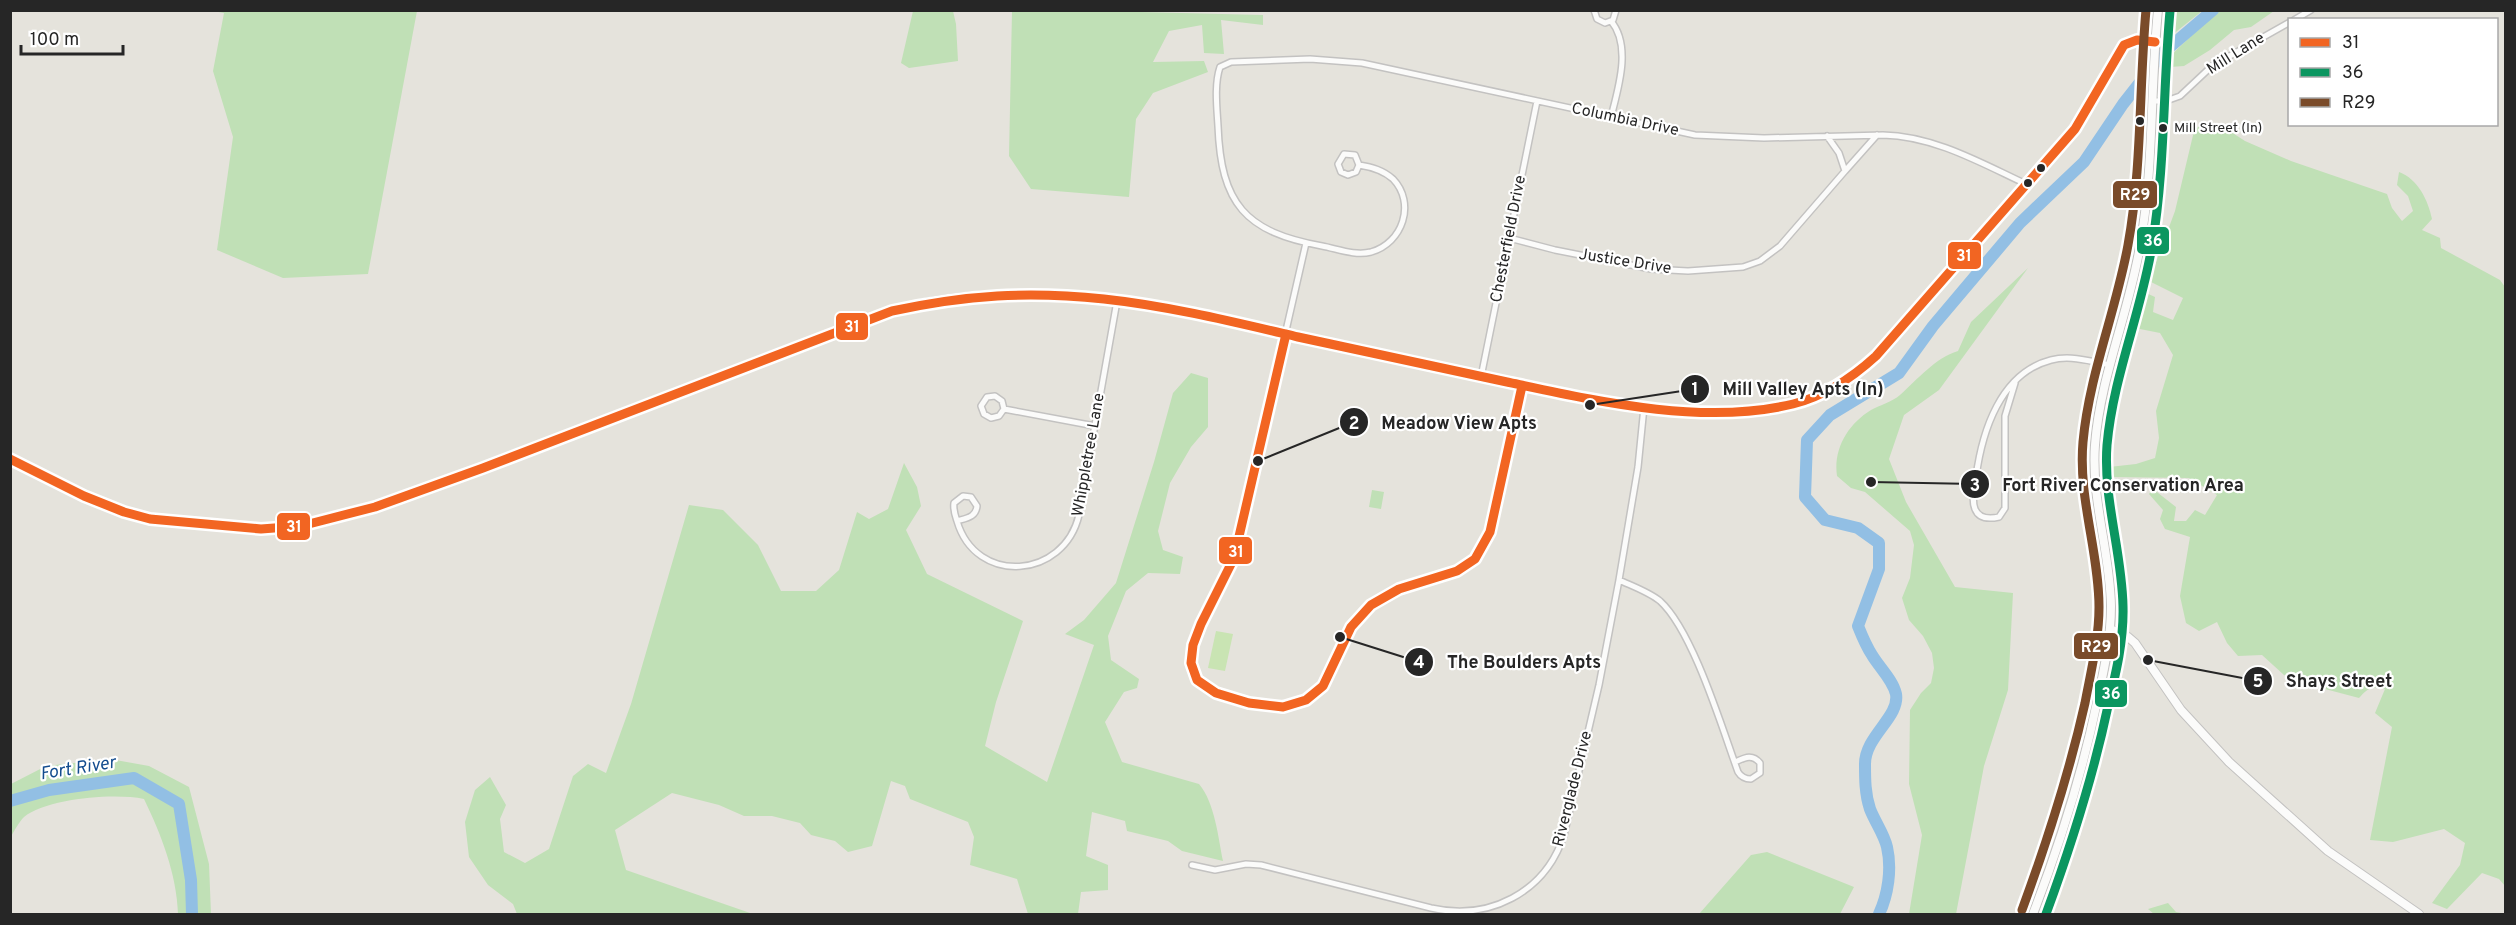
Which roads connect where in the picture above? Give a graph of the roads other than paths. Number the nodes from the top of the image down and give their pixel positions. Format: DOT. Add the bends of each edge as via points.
graph roads {
  1 [pos="1594,10"];
  2 [pos="1616,10"];
  3 [pos="2158,10"];
  4 [pos="2311,10"];
  5 [pos="2297,18"];
  6 [pos="1611,21"];
  7 [pos="2288,23"];
  8 [pos="2155,42"];
  9 [pos="1537,101"];
  10 [pos="2152,101"];
  11 [pos="1611,117"];
  12 [pos="1877,135"];
  13 [pos="1827,136"];
  14 [pos="1359,165"];
  15 [pos="1845,171"];
  16 [pos="2026,184"];
  17 [pos="1509,238"];
  18 [pos="1306,243"];
  19 [pos="1117,301"];
  20 [pos="1286,334"];
  21 [pos="2110,365"];
  22 [pos="1481,377"];
  23 [pos="2015,383"];
  24 [pos="1522,386"];
  25 [pos="1644,407"];
  26 [pos="1004,409"];
  27 [pos="1095,426"];
  28 [pos="10,459"];
  29 [pos="957,521"];
  30 [pos="1619,580"];
  31 [pos="2110,629"];
  32 [pos="1734,762"];
  33 [pos="1192,865"];
  34 [pos="2033,915"];
  35 [pos="2419,915"];
  1 -- 6 [label="street" via="1598,21"];
  2 -- 6 [label="street"];
  3 -- 8 [label="main road"];
  4 -- 5 [label="street"];
  6 -- 11 [label="street" via="1620,37 1621,61"];
  7 -- 10 [label="street, Mill Lane" via="2212,66 2180,96"];
  8 -- 10 [label="main road"];
  8 -- 16 [label="street" via="2133,41 2122,47 2081,121"];
  9 -- 11 [label="street, Columbia Drive"];
  9 -- 17 [label="street, Chesterfield Drive"];
  9 -- 18 [label="street, Columbia Drive" via="1354,62 1318,59 1224,63 1217,100 1222,171 1228,188 1240,208 1258,225"];
  10 -- 21 [label="main road" via="2140,245"];
  11 -- 13 [label="street, Columbia Drive" via="1713,138"];
  12 -- 13 [label="street, Columbia Drive"];
  12 -- 15 [label="street, Justice Drive"];
  12 -- 16 [label="street, Columbia Drive" via="1923,140"];
  13 -- 15 [label="street"];
  14 -- 14 [label="street" via="1356,172 1348,175 1341,172 1338,164 1340,157 1348,153 1356,156"];
  14 -- 18 [label="street" via="1383,171 1399,188 1404,212 1396,235 1386,245 1362,253"];
  15 -- 17 [label="street, Justice Drive" via="1780,246 1760,261 1743,267 1657,270"];
  16 -- 25 [label="street" via="1881,351 1836,387 1801,402 1770,408"];
  17 -- 22 [label="street, Chesterfield Drive"];
  18 -- 20 [label="street"];
  19 -- 20 [label="street"];
  19 -- 27 [label="street, Whippletree Lane"];
  19 -- 28 [label="street" via="1045,294 925,302 866,319 375,507 301,526 261,529 150,519 84,496"];
  20 -- 22 [label="street"];
  20 -- 24 [label="street" via="1234,558 1196,632 1190,654 1192,668 1201,683 1220,696 1281,708 1310,698 1325,684 1347,632 1368,607 1398,589 1452,575 1469,564 1489,534"];
  21 -- 23 [label="street" via="2052,360 2035,367"];
  21 -- 31 [label="main road" via="2094,452 2110,584"];
  22 -- 24 [label="street"];
  23 -- 23 [label="street" via="1998,403 1980,453 1974,500 1983,517 1999,517 2005,508 2005,416"];
  24 -- 25 [label="street"];
  25 -- 30 [label="street, Riverglade Drive"];
  26 -- 26 [label="street" via="991,418 981,406 993,396 1002,401"];
  26 -- 27 [label="street"];
  27 -- 29 [label="street, Whippletree Lane" via="1078,521 1066,543 1051,557 1025,567 992,561 969,545"];
  29 -- 29 [label="street" via="955,501 971,497 977,506 975,513"];
  30 -- 32 [label="street" via="1659,600 1686,636"];
  30 -- 33 [label="street, Riverglade Drive" via="1564,835 1549,866 1519,895 1491,908 1455,912 1265,866 1246,864 1215,870"];
  31 -- 34 [label="main road" via="2078,785"];
  31 -- 35 [label="main road" via="2135,643 2203,735 2299,827"];
  32 -- 32 [label="street" via="1745,779 1754,778 1761,771 1760,763 1753,757"];
}
